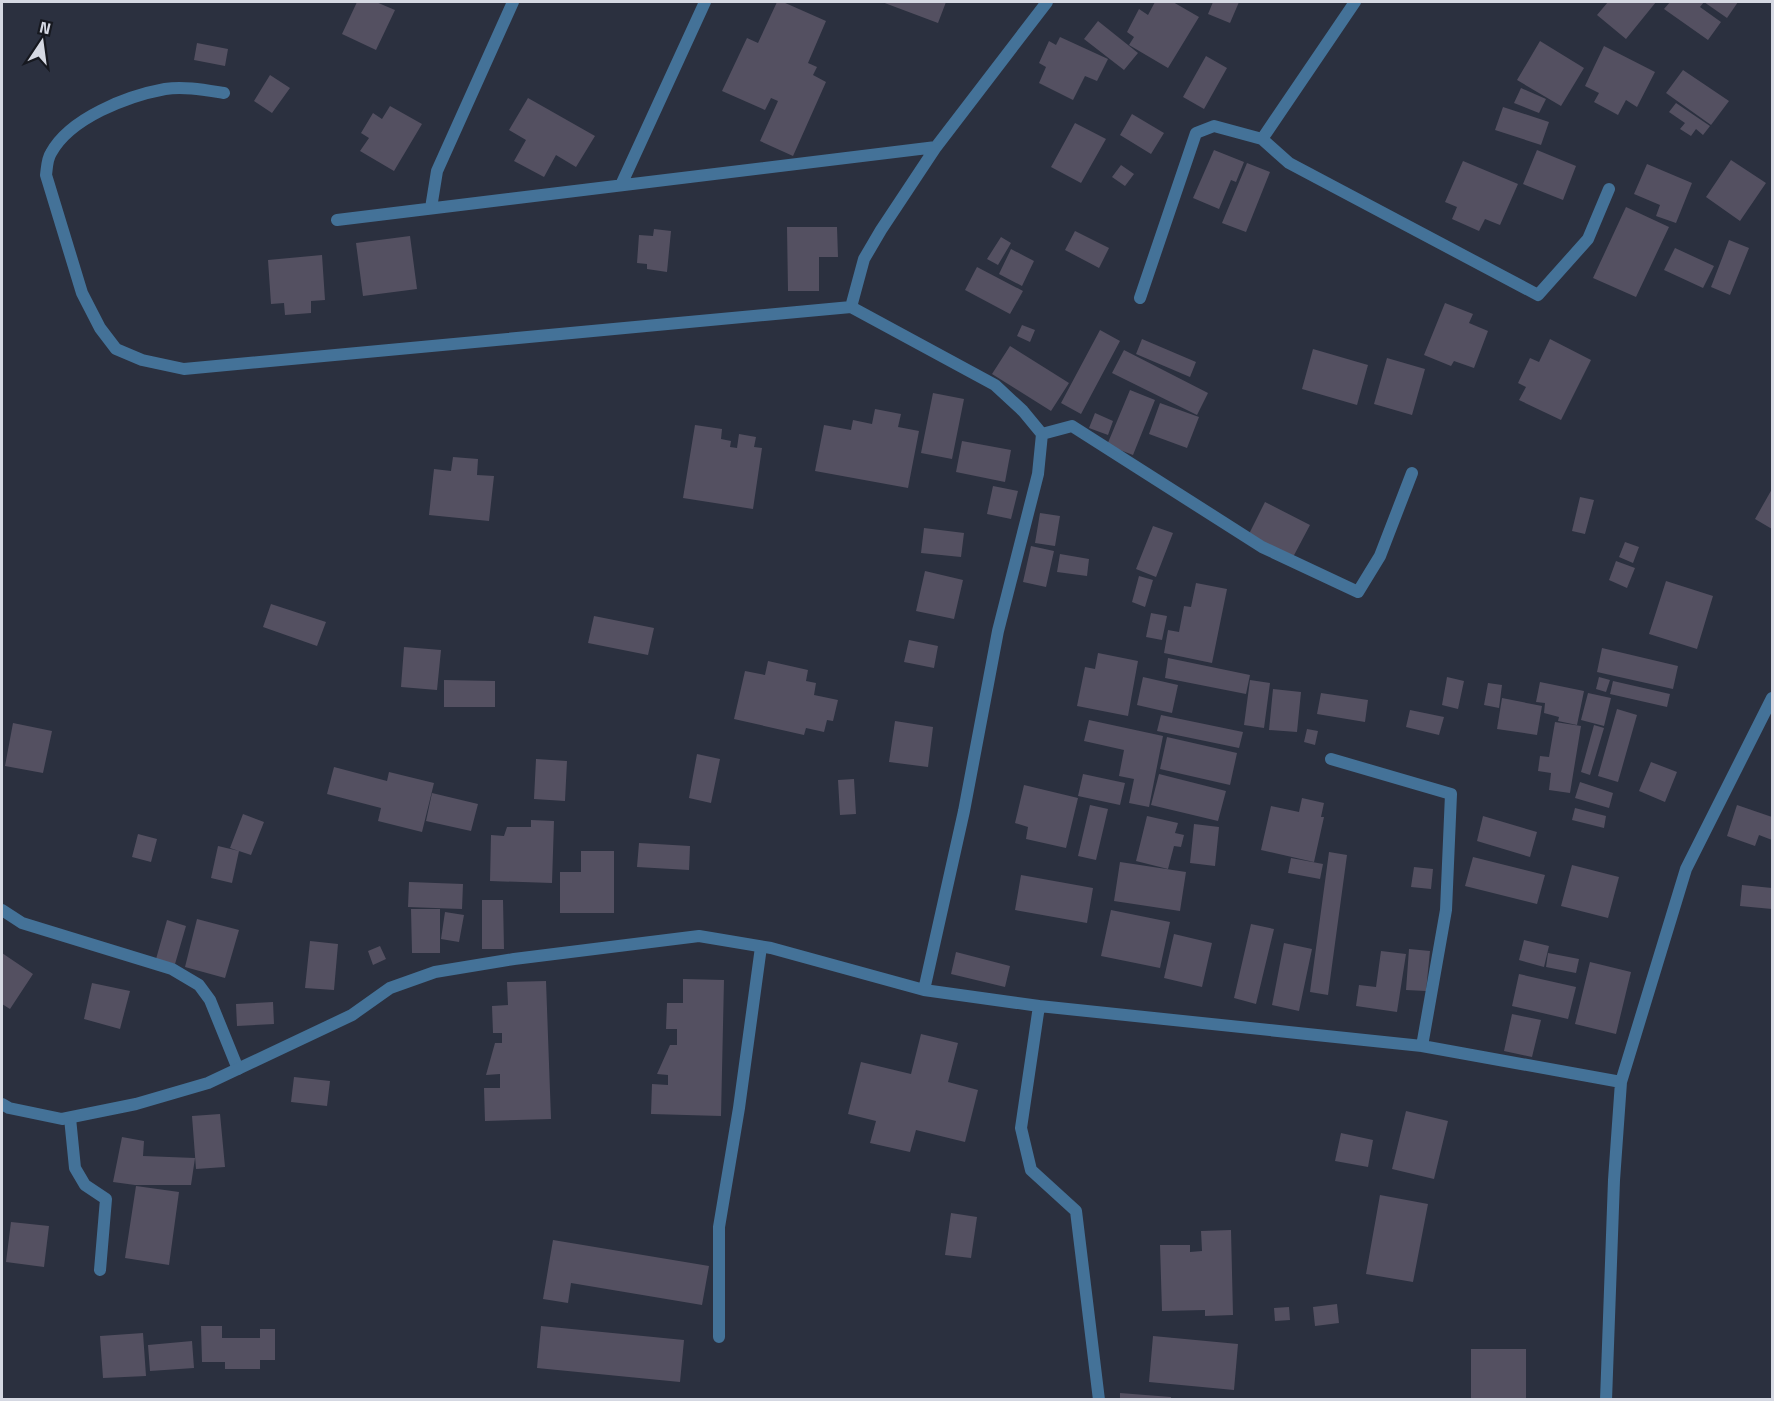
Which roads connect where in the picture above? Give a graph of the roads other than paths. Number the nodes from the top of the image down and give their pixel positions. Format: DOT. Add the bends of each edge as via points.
graph roads {
  1 [pos="513,2"];
  2 [pos="705,2"];
  3 [pos="1355,2"];
  4 [pos="1042,3"];
  5 [pos="224,93"];
  6 [pos="1262,139"];
  7 [pos="936,147"];
  8 [pos="621,185"];
  9 [pos="1609,189"];
  10 [pos="430,208"];
  11 [pos="337,220"];
  12 [pos="1140,298"];
  13 [pos="851,307"];
  14 [pos="1042,434"];
  15 [pos="1412,473"];
  16 [pos="1773,698"];
  17 [pos="1331,759"];
  18 [pos="2,910"];
  19 [pos="761,946"];
  20 [pos="924,990"];
  21 [pos="1039,1006"];
  22 [pos="1422,1046"];
  23 [pos="238,1069"];
  24 [pos="1621,1082"];
  25 [pos="2,1104"];
  26 [pos="70,1118"];
  27 [pos="100,1270"];
  28 [pos="719,1337"];
  29 [pos="1099,1400"];
  30 [pos="1606,1400"];
  1 -- 10 [label="street" via="437,171"];
  2 -- 8 [label="street"];
  3 -- 6 [label="street"];
  4 -- 7 [label="street"];
  5 -- 13 [label="street" via="165,89 118,102 62,136 49,155 46,175 82,293 116,349 142,360 184,369"];
  6 -- 9 [label="street" via="1289,163 1538,295 1588,239"];
  6 -- 12 [label="street" via="1214,126 1196,133"];
  7 -- 8 [label="street"];
  7 -- 13 [label="street" via="864,259"];
  8 -- 10 [label="street"];
  10 -- 11 [label="street"];
  13 -- 14 [label="street" via="995,386"];
  14 -- 15 [label="street" via="1072,426 1262,547 1358,592 1380,556"];
  14 -- 20 [label="street" via="1038,474 998,631 964,811"];
  16 -- 24 [label="street" via="1686,869"];
  17 -- 22 [label="street" via="1451,794 1446,910"];
  18 -- 23 [label="street" via="22,923 172,969 199,985 210,1000"];
  19 -- 20 [label="street"];
  19 -- 23 [label="street" via="699,936 435,972 390,988 352,1015"];
  19 -- 28 [label="street" via="719,1227"];
  20 -- 21 [label="street"];
  21 -- 22 [label="street"];
  21 -- 29 [label="street" via="1021,1128 1031,1170 1076,1211"];
  22 -- 24 [label="street"];
  23 -- 26 [label="street" via="198,1086"];
  24 -- 30 [label="street"];
  25 -- 26 [label="street"];
  26 -- 27 [label="street" via="75,1168 85,1185 106,1198"];
}
